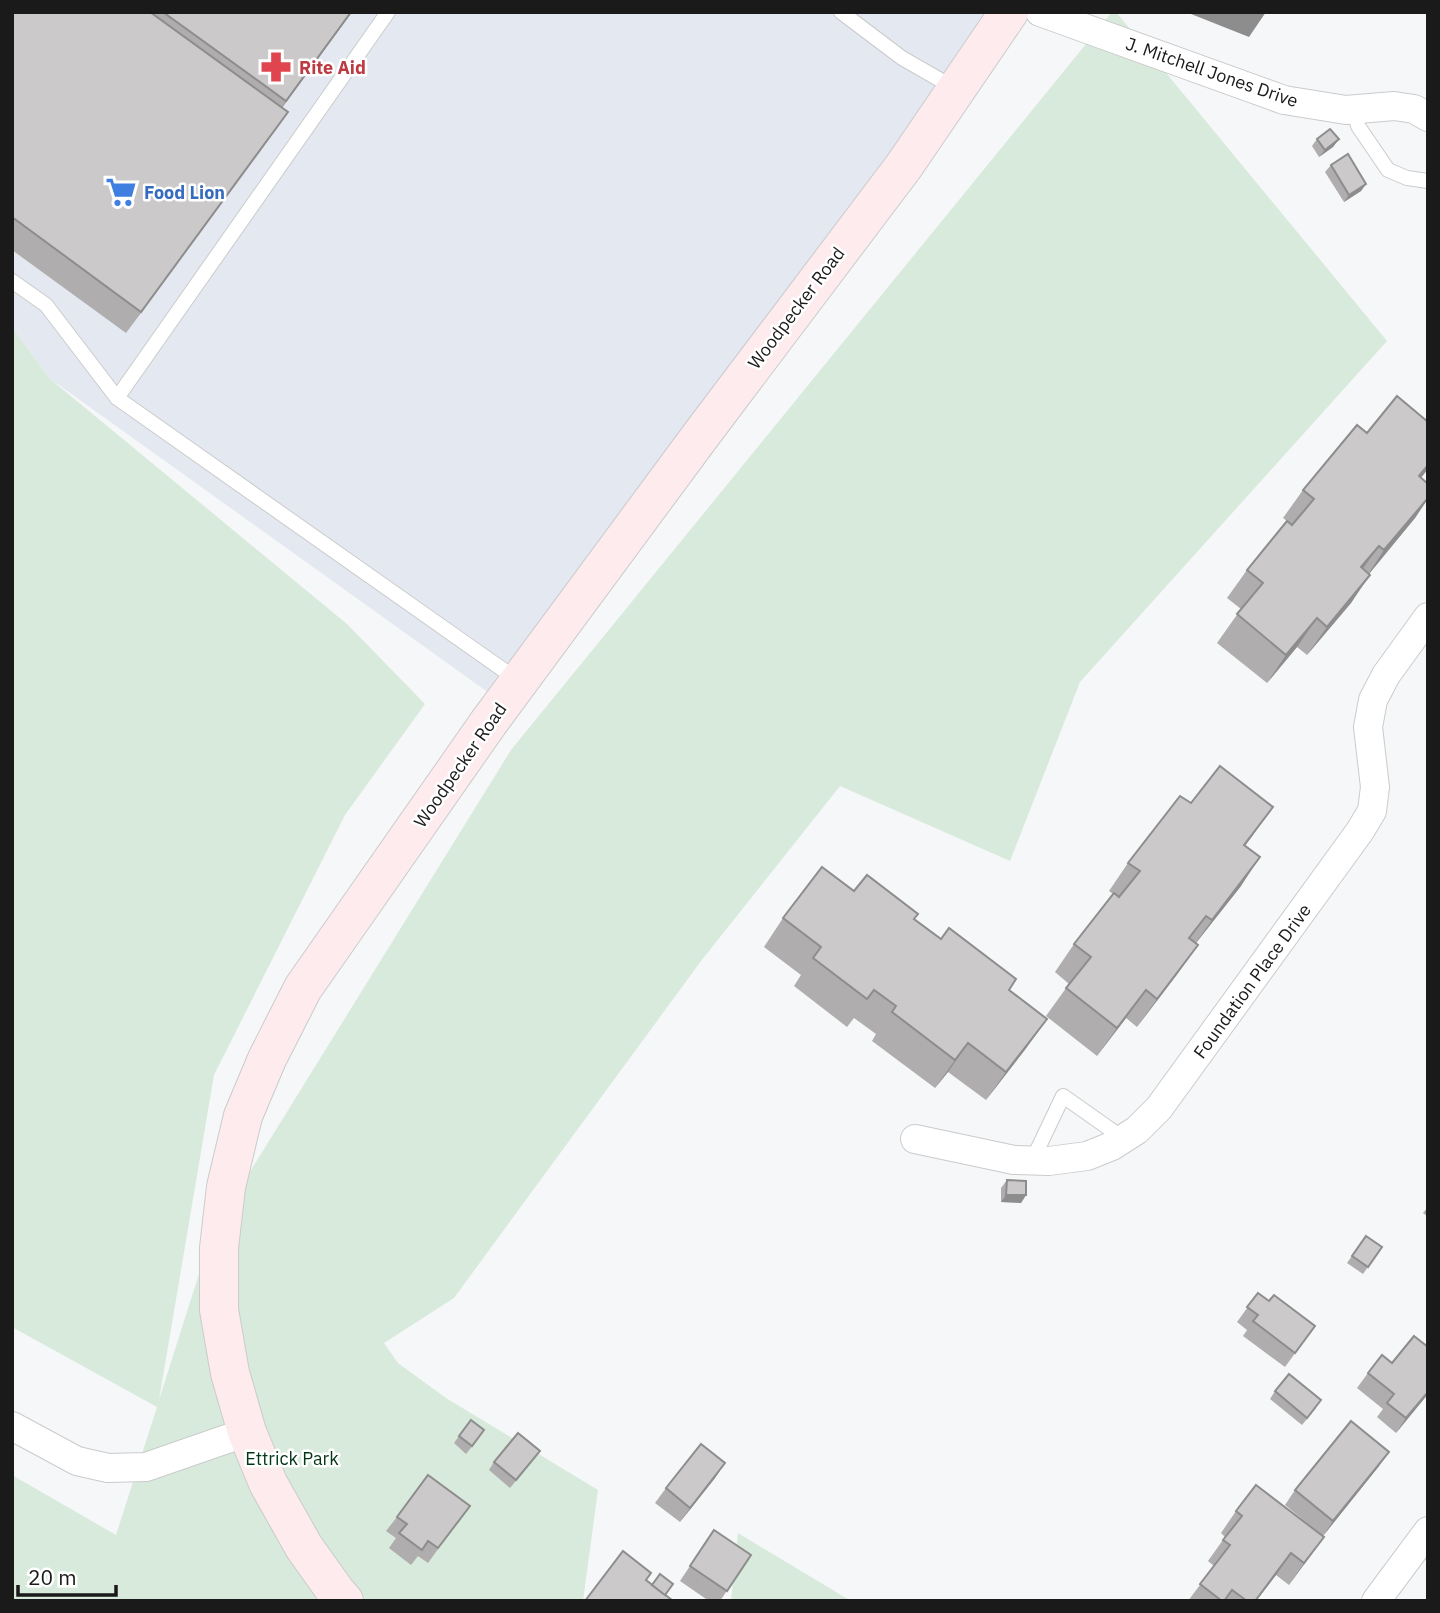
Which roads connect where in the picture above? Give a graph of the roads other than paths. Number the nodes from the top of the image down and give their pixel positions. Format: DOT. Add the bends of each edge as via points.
graph roads {
  1 [pos="388,12"];
  2 [pos="841,12"];
  3 [pos="1009,12"];
  4 [pos="1040,12"];
  5 [pos="957,89"];
  6 [pos="1354,109"];
  7 [pos="1428,117"];
  8 [pos="1428,181"];
  9 [pos="12,281"];
  10 [pos="117,398"];
  11 [pos="1428,617"];
  12 [pos="519,681"];
  13 [pos="915,1139"];
  14 [pos="1124,1139"];
  15 [pos="1032,1161"];
  16 [pos="12,1426"];
  17 [pos="247,1432"];
  18 [pos="1428,1531"];
  19 [pos="344,1601"];
  20 [pos="1376,1601"];
  1 -- 10 [label="lane"];
  2 -- 5 [label="lane" via="902,58"];
  3 -- 5 [label="main road, Woodpecker Road"];
  4 -- 6 [label="street, J. Mitchell Jones Drive" via="1284,100"];
  5 -- 12 [label="main road, Woodpecker Road"];
  6 -- 7 [label="street, J. Mitchell Jones Drive" via="1394,106"];
  6 -- 8 [label="lane" via="1358,127 1388,170"];
  9 -- 10 [label="lane" via="46,305"];
  10 -- 12 [label="lane"];
  11 -- 14 [label="street, Foundation Place Drive" via="1385,675 1373,700 1368,727 1375,788 1372,811 1159,1108"];
  12 -- 17 [label="main road, Woodpecker Road" via="303,988 243,1116 226,1187 219,1248 219,1310"];
  13 -- 15 [label="street, Foundation Place Drive"];
  14 -- 15 [label="street, Foundation Place Drive" via="1087,1156"];
  14 -- 15 [label="lane" via="1063,1096"];
  16 -- 17 [label="street" via="77,1461 108,1468 146,1467"];
  17 -- 19 [label="main road, Woodpecker Road" via="304,1547"];
  18 -- 20 [label="street"];
}
